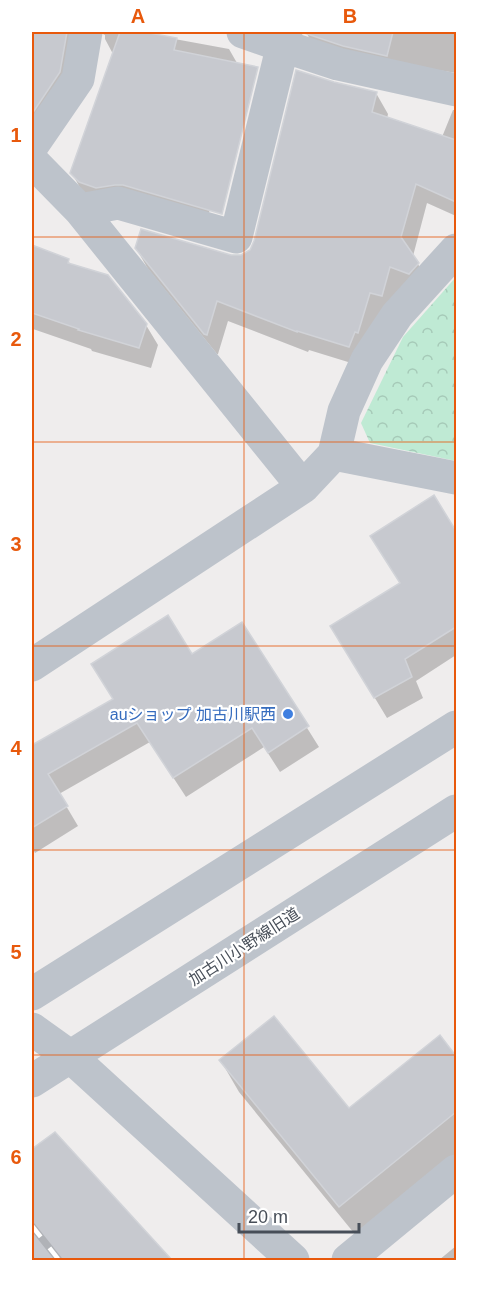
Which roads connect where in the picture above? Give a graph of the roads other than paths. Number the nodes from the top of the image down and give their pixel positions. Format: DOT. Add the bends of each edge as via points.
graph roads {
  1 [pos="86,32"];
  2 [pos="243,32"];
  3 [pos="284,39"];
  4 [pos="456,89"];
  5 [pos="32,146"];
  6 [pos="32,161"];
  7 [pos="80,210"];
  8 [pos="456,250"];
  9 [pos="334,454"];
  10 [pos="456,478"];
  11 [pos="303,487"];
  12 [pos="32,664"];
  13 [pos="456,727"];
  14 [pos="456,811"];
  15 [pos="32,994"];
  16 [pos="32,1029"];
  17 [pos="70,1057"];
  18 [pos="32,1081"];
  19 [pos="456,1171"];
  20 [pos="293,1260"];
  21 [pos="348,1260"];
  1 -- 5 [label="street" via="78,79"];
  2 -- 3 [label="street"];
  3 -- 4 [label="street" via="338,64"];
  3 -- 7 [label="street" via="236,237 117,203"];
  6 -- 7 [label="street"];
  7 -- 11 [label="street"];
  8 -- 9 [label="street" via="397,315 367,360 344,411"];
  9 -- 10 [label="street"];
  9 -- 11 [label="street"];
  11 -- 12 [label="street"];
  13 -- 15 [label="street"];
  14 -- 17 [label="street, 加古川小野線旧道"];
  16 -- 17 [label="street"];
  17 -- 18 [label="street, 加古川小野線旧道"];
  17 -- 20 [label="street"];
  19 -- 21 [label="street"];
}
